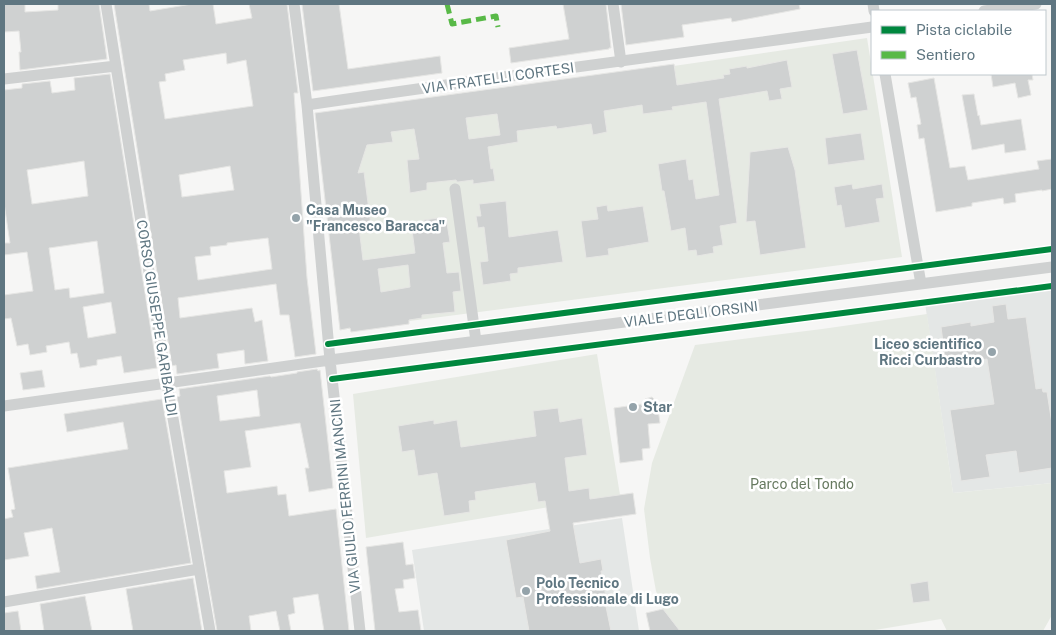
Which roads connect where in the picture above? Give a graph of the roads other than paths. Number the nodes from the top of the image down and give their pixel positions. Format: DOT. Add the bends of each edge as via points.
graph roads {
  1 [pos="106,4"];
  2 [pos="294,4"];
  3 [pos="612,4"];
  4 [pos="1036,4"];
  5 [pos="991,10"];
  6 [pos="871,27"];
  7 [pos="621,62"];
  8 [pos="116,66"];
  9 [pos="884,75"];
  10 [pos="4,79"];
  11 [pos="307,105"];
  12 [pos="455,189"];
  13 [pos="1052,267"];
  14 [pos="921,284"];
  15 [pos="476,341"];
  16 [pos="330,360"];
  17 [pos="168,384"];
  18 [pos="4,406"];
  19 [pos="199,570"];
  20 [pos="4,602"];
  21 [pos="210,631"];
  22 [pos="360,631"];
  1 -- 8 [label="street, CORSO GIUSEPPE GARIBALDI"];
  2 -- 11 [label="street, VIA GIULIO FERRINI MANCINI"];
  3 -- 7 [label="street"];
  4 -- 5 [label="street"];
  6 -- 7 [label="street, VIA FRATELLI CORTESI"];
  7 -- 11 [label="street, VIA FRATELLI CORTESI"];
  8 -- 10 [label="street"];
  8 -- 17 [label="street, CORSO GIUSEPPE GARIBALDI"];
  9 -- 14 [label="street"];
  11 -- 16 [label="street, VIA GIULIO FERRINI MANCINI"];
  12 -- 15 [label="street"];
  13 -- 14 [label="street, VIALE DEGLI ORSINI"];
  14 -- 15 [label="street, VIALE DEGLI ORSINI"];
  15 -- 16 [label="street, VIALE DEGLI ORSINI"];
  16 -- 17 [label="street, VIALE DEGLI ORSINI"];
  16 -- 22 [label="street, VIA GIULIO FERRINI MANCINI"];
  17 -- 18 [label="street, VIALE DEGLI ORSINI"];
  17 -- 19 [label="street, CORSO GIUSEPPE GARIBALDI"];
  19 -- 20 [label="street"];
  19 -- 21 [label="street, CORSO GIUSEPPE GARIBALDI"];
}
